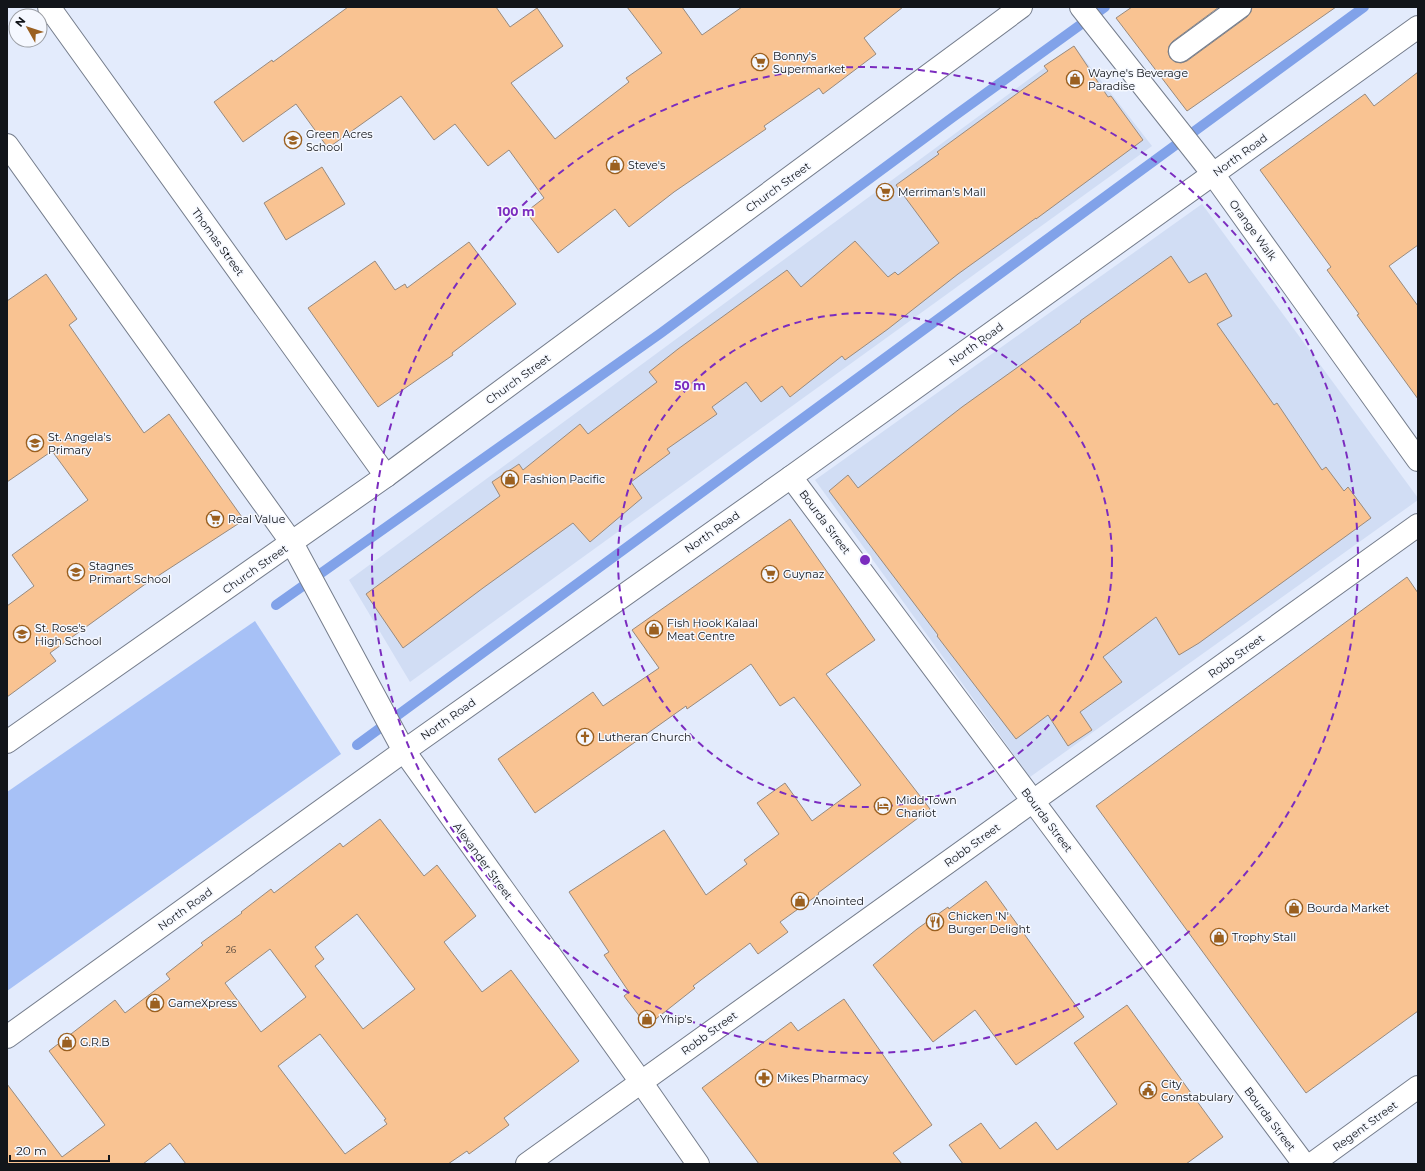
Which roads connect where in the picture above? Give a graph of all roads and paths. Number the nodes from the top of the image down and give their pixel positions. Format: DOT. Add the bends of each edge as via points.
graph roads {
  1 [pos="49,7"];
  2 [pos="1021,7"];
  3 [pos="1081,7"];
  4 [pos="1240,7"];
  5 [pos="1418,27"];
  6 [pos="1180,51"];
  7 [pos="7,145"];
  8 [pos="1213,174"];
  9 [pos="1418,460"];
  10 [pos="386,476"];
  11 [pos="791,477"];
  12 [pos="1418,525"];
  13 [pos="292,543"];
  14 [pos="7,742"];
  15 [pos="404,751"];
  16 [pos="1033,801"];
  17 [pos="7,1037"];
  18 [pos="641,1082"];
  19 [pos="1418,1087"];
  20 [pos="527,1164"];
  21 [pos="698,1164"];
  22 [pos="1304,1164"];
  23 [pos="1312,1164"];
  1 -- 10 [label="street, Thomas Street"];
  2 -- 10 [label="street, Church Street"];
  3 -- 8 [label="street, Orange Walk"];
  4 -- 6 [label="street"];
  5 -- 8 [label="street, North Road"];
  7 -- 13 [label="street"];
  8 -- 9 [label="street, Orange Walk"];
  8 -- 11 [label="street, North Road"];
  10 -- 13 [label="street, Church Street"];
  11 -- 15 [label="street, North Road"];
  11 -- 16 [label="street, Bourda Street"];
  12 -- 16 [label="street, Robb Street"];
  13 -- 14 [label="street, Church Street"];
  13 -- 15 [label="street, Alexander Street"];
  15 -- 17 [label="street, North Road"];
  15 -- 18 [label="street, Alexander Street"];
  16 -- 18 [label="street, Robb Street"];
  16 -- 22 [label="street, Bourda Street"];
  18 -- 20 [label="street, Robb Street"];
  18 -- 21 [label="street, Alexander Street"];
  19 -- 23 [label="street, Regent Street"];
}
